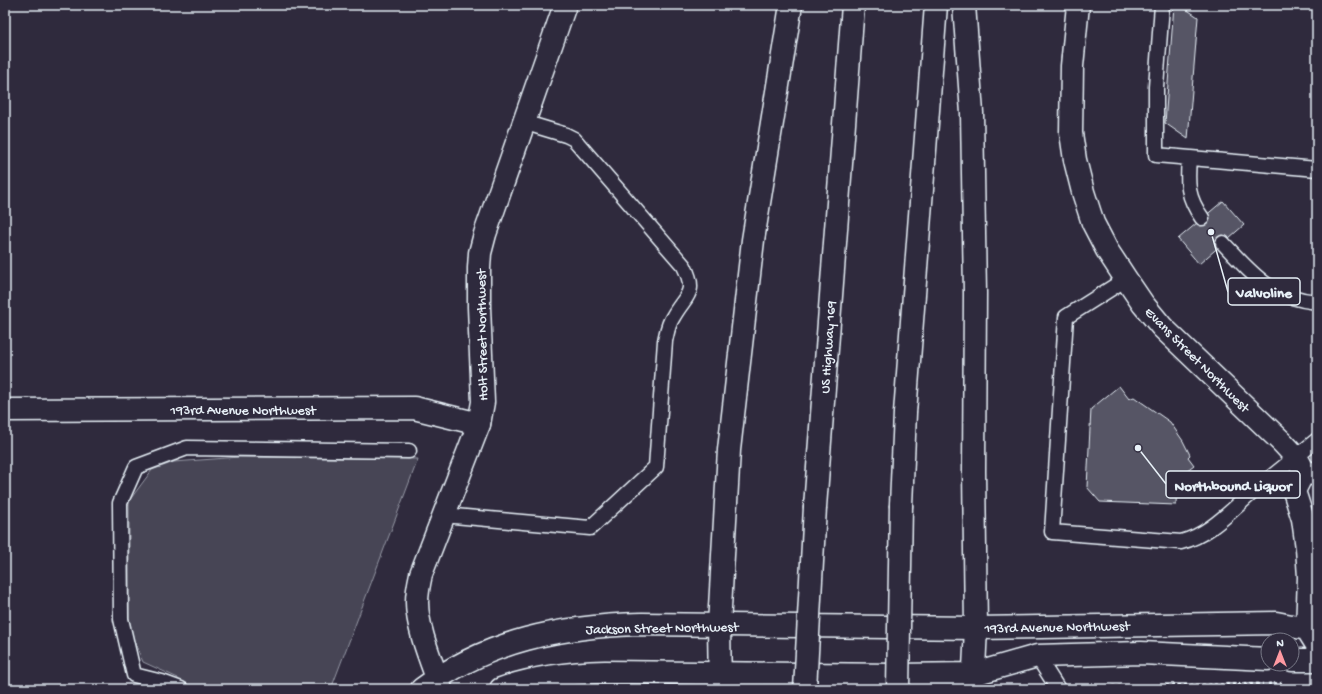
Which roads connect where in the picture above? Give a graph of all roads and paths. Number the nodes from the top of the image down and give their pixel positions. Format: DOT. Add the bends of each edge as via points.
graph roads {
  1 [pos="565,5"];
  2 [pos="791,5"];
  3 [pos="853,5"];
  4 [pos="936,5"];
  5 [pos="964,5"];
  6 [pos="1078,5"];
  7 [pos="1162,5"];
  8 [pos="524,122"];
  9 [pos="1189,158"];
  10 [pos="1317,169"];
  11 [pos="1202,218"];
  12 [pos="1223,243"];
  13 [pos="1126,279"];
  14 [pos="1317,302"];
  15 [pos="5,410"];
  16 [pos="479,424"];
  17 [pos="1317,440"];
  18 [pos="409,451"];
  19 [pos="1306,468"];
  20 [pos="443,515"];
  21 [pos="719,625"];
  22 [pos="797,626"];
  23 [pos="976,628"];
  24 [pos="1314,634"];
  25 [pos="1037,656"];
  26 [pos="1260,659"];
  27 [pos="1300,660"];
  28 [pos="1317,660"];
  29 [pos="719,681"];
  30 [pos="801,681"];
  31 [pos="974,681"];
  32 [pos="1282,683"];
  33 [pos="433,685"];
  34 [pos="161,686"];
  35 [pos="1012,688"];
  36 [pos="1058,688"];
  37 [pos="181,689"];
  38 [pos="501,689"];
  39 [pos="898,689"];
  1 -- 8 [label="main road, Holt Street Northwest"];
  2 -- 21 [label="main road" via="753,240 730,450"];
  3 -- 30 [label="main road, US Highway 169, bridge"];
  4 -- 39 [label="main road, bridge" via="905,412"];
  5 -- 23 [label="main road" via="972,121"];
  6 -- 13 [label="main road, Evans Street Northwest" via="1071,99 1071,133 1075,160 1093,223"];
  7 -- 9 [label="lane" via="1156,87 1156,155"];
  8 -- 16 [label="main road, Holt Street Northwest" via="480,253 483,402"];
  8 -- 20 [label="lane" via="574,140 684,266 689,276 690,288 687,296 667,327 656,467 590,528"];
  9 -- 10 [label="lane"];
  9 -- 11 [label="lane" via="1187,180 1195,208"];
  12 -- 14 [label="lane" via="1256,278 1271,289 1288,296"];
  13 -- 19 [label="main road, Evans Street Northwest" via="1162,327 1263,423"];
  13 -- 19 [label="lane" via="1066,317 1052,532 1181,542 1205,532"];
  15 -- 16 [label="main road, 193rd Avenue Northwest" via="414,408"];
  16 -- 20 [label="main road, Holt Street Northwest"];
  17 -- 19 [label="lane"];
  18 -- 34 [label="lane" via="187,448 136,467 120,503 121,619 134,675"];
  19 -- 24 [label="main road" via="1294,491 1304,519"];
  20 -- 33 [label="main road, Holt Street Northwest" via="421,574 417,603"];
  21 -- 22 [label="main road, Jackson Street Northwest"];
  21 -- 29 [label="main road"];
  21 -- 33 [label="main road, Jackson Street Northwest" via="608,625 539,634 484,653 461,664"];
  22 -- 23 [label="main road, 193rd Avenue Northwest"];
  23 -- 24 [label="main road, 193rd Avenue Northwest" via="1276,623"];
  23 -- 31 [label="main road"];
  25 -- 26 [label="main road, 193rd Avenue Northwest" via="1141,654"];
  25 -- 31 [label="main road, 193rd Avenue Northwest"];
  25 -- 36 [label="lane"];
  27 -- 28 [label="main road"];
  29 -- 30 [label="main road"];
  29 -- 38 [label="main road" via="605,672 542,678"];
  30 -- 31 [label="main road, 193rd Avenue Northwest" via="896,675"];
  32 -- 36 [label="path"];
  34 -- 37 [label="lane"];
  35 -- 36 [label="path"];
}
